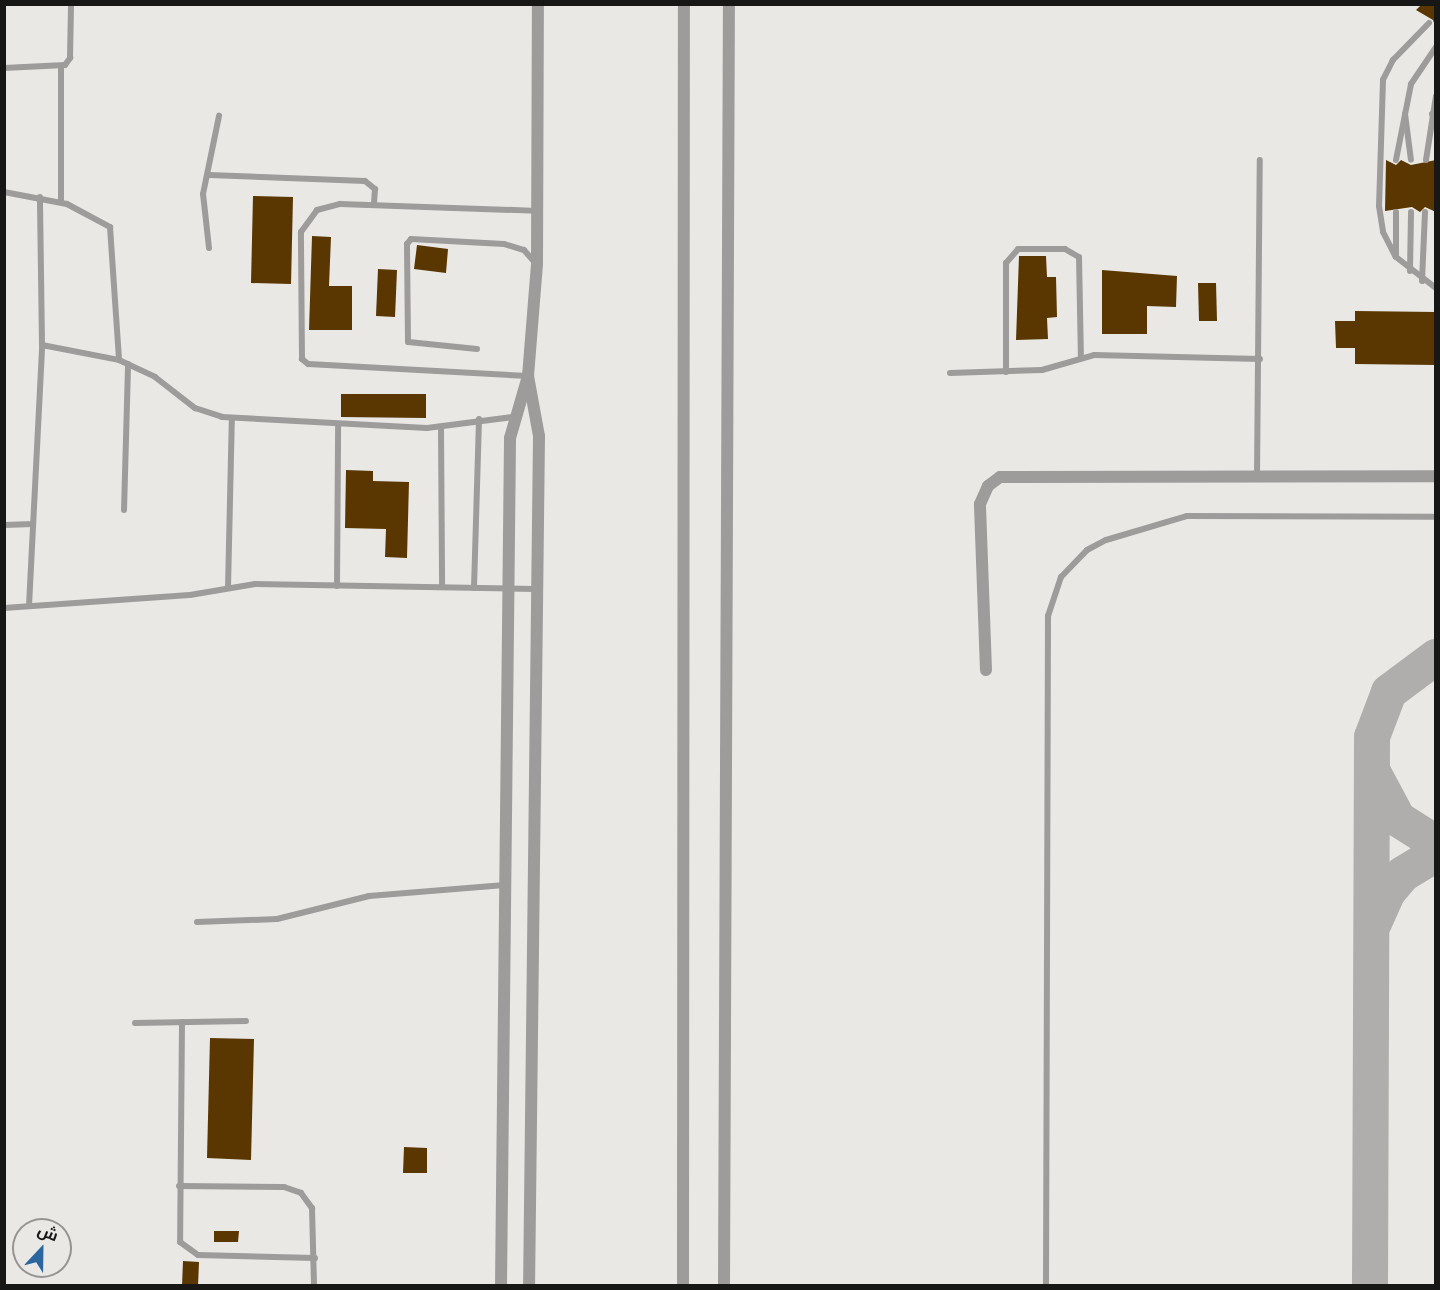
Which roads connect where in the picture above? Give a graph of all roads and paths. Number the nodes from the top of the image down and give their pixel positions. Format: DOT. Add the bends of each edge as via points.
graph roads {
  1 [pos="71,4"];
  2 [pos="538,4"];
  3 [pos="684,4"];
  4 [pos="729,4"];
  5 [pos="1429,23"];
  6 [pos="1436,47"];
  7 [pos="4,68"];
  8 [pos="61,68"];
  9 [pos="1436,96"];
  10 [pos="1405,110"];
  11 [pos="1432,113"];
  12 [pos="219,116"];
  13 [pos="1436,125"];
  14 [pos="1260,160"];
  15 [pos="1396,160"];
  16 [pos="1412,160"];
  17 [pos="1426,160"];
  18 [pos="209,175"];
  19 [pos="4,192"];
  20 [pos="40,197"];
  21 [pos="61,202"];
  22 [pos="374,205"];
  23 [pos="537,212"];
  24 [pos="1396,212"];
  25 [pos="1411,212"];
  26 [pos="1425,212"];
  27 [pos="209,248"];
  28 [pos="1396,257"];
  29 [pos="537,264"];
  30 [pos="1410,271"];
  31 [pos="1422,281"];
  32 [pos="1436,288"];
  33 [pos="42,345"];
  34 [pos="477,349"];
  35 [pos="1081,357"];
  36 [pos="1260,359"];
  37 [pos="118,360"];
  38 [pos="128,364"];
  39 [pos="1006,372"];
  40 [pos="950,373"];
  41 [pos="528,376"];
  42 [pos="513,417"];
  43 [pos="232,418"];
  44 [pos="479,419"];
  45 [pos="338,425"];
  46 [pos="441,428"];
  47 [pos="1257,476"];
  48 [pos="1436,476"];
  49 [pos="124,510"];
  50 [pos="1436,517"];
  51 [pos="33,524"];
  52 [pos="4,525"];
  53 [pos="337,586"];
  54 [pos="442,587"];
  55 [pos="228,588"];
  56 [pos="474,588"];
  57 [pos="509,589"];
  58 [pos="536,589"];
  59 [pos="29,606"];
  60 [pos="4,608"];
  61 [pos="986,670"];
  62 [pos="507,885"];
  63 [pos="197,922"];
  64 [pos="246,1021"];
  65 [pos="182,1022"];
  66 [pos="135,1023"];
  67 [pos="178,1186"];
  68 [pos="315,1258"];
  69 [pos="314,1286"];
  70 [pos="501,1286"];
  71 [pos="529,1286"];
  72 [pos="683,1286"];
  73 [pos="724,1286"];
  74 [pos="1046,1286"];
  1 -- 8 [label="lane" via="70,58"];
  2 -- 23 [label="street"];
  3 -- 72 [label="street"];
  4 -- 73 [label="street"];
  5 -- 28 [label="lane" via="1393,60 1383,80 1379,206 1383,232"];
  6 -- 10 [label="lane" via="1416,72"];
  7 -- 8 [label="lane"];
  8 -- 21 [label="lane"];
  9 -- 11 [label="lane"];
  10 -- 15 [label="lane"];
  10 -- 16 [label="lane"];
  11 -- 13 [label="lane"];
  11 -- 17 [label="lane"];
  12 -- 18 [label="lane"];
  14 -- 36 [label="lane"];
  18 -- 22 [label="lane" via="365,181 375,189"];
  18 -- 27 [label="lane" via="203,202"];
  19 -- 20 [label="lane"];
  20 -- 21 [label="lane"];
  20 -- 33 [label="lane"];
  21 -- 37 [label="lane" via="101,218 113,234"];
  22 -- 23 [label="lane"];
  22 -- 41 [label="lane" via="327,206 303,225 304,362"];
  23 -- 29 [label="street"];
  24 -- 28 [label="lane"];
  25 -- 30 [label="lane"];
  26 -- 31 [label="lane"];
  28 -- 30 [label="lane"];
  29 -- 34 [label="lane" via="524,250 504,244 411,239 406,244 408,342"];
  29 -- 41 [label="street"];
  30 -- 31 [label="lane"];
  31 -- 32 [label="lane"];
  33 -- 37 [label="lane"];
  33 -- 51 [label="lane"];
  35 -- 36 [label="lane"];
  35 -- 39 [label="lane" via="1042,370"];
  35 -- 39 [label="lane" via="1079,257 1065,249 1018,249 1006,263"];
  36 -- 47 [label="lane"];
  37 -- 38 [label="lane"];
  38 -- 43 [label="lane" via="163,382 195,408"];
  38 -- 49 [label="lane"];
  39 -- 40 [label="lane"];
  41 -- 42 [label="street"];
  41 -- 58 [label="street" via="539,424"];
  42 -- 44 [label="lane"];
  42 -- 57 [label="street"];
  43 -- 45 [label="lane"];
  43 -- 55 [label="lane"];
  44 -- 46 [label="lane"];
  44 -- 56 [label="lane"];
  45 -- 46 [label="lane"];
  45 -- 53 [label="lane"];
  46 -- 54 [label="lane"];
  47 -- 48 [label="street"];
  47 -- 61 [label="street" via="1014,475 993,481 980,504"];
  50 -- 74 [label="lane" via="1187,516 1106,540 1087,550 1061,577 1048,616"];
  51 -- 52 [label="lane"];
  51 -- 59 [label="lane"];
  53 -- 54 [label="lane"];
  53 -- 55 [label="lane"];
  54 -- 56 [label="lane"];
  55 -- 59 [label="lane"];
  56 -- 57 [label="lane"];
  57 -- 58 [label="lane"];
  57 -- 62 [label="street"];
  58 -- 71 [label="street"];
  59 -- 60 [label="lane"];
  62 -- 63 [label="lane" via="369,896 277,919"];
  62 -- 70 [label="street"];
  64 -- 65 [label="lane"];
  65 -- 66 [label="lane"];
  65 -- 67 [label="lane"];
  67 -- 68 [label="lane" via="284,1187 301,1193 312,1208"];
  67 -- 68 [label="lane" via="180,1242 190,1252"];
  68 -- 69 [label="lane"];
}
